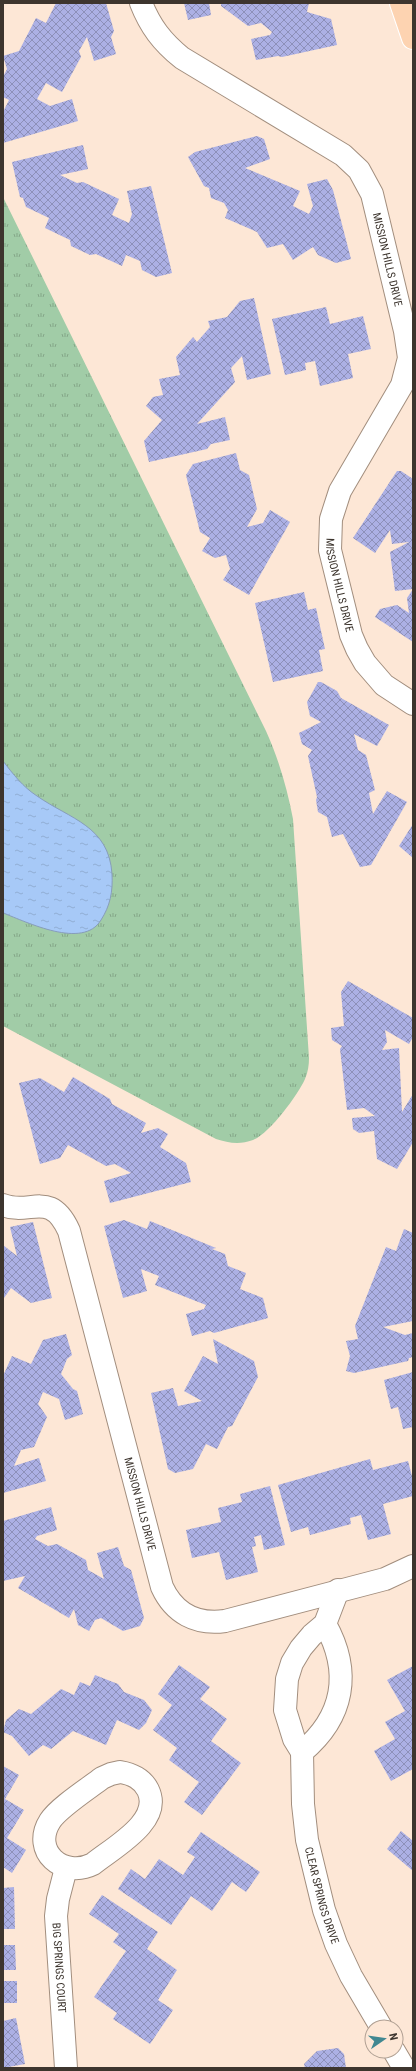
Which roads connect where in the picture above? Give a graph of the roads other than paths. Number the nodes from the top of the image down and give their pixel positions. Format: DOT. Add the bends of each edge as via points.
graph roads {
  1 [pos="141,3"];
  2 [pos="401,3"];
  3 [pos="413,38"];
  4 [pos="413,704"];
  5 [pos="3,1205"];
  6 [pos="413,1566"];
  7 [pos="338,1590"];
  8 [pos="325,1624"];
  9 [pos="302,1752"];
  10 [pos="66,1868"];
  11 [pos="375,2019"];
  12 [pos="399,2059"];
  13 [pos="66,2068"];
  14 [pos="404,2068"];
  1 -- 4 [label="street, MISSION HILLS DRIVE" via="157,34 182,58 343,155 358,170 372,194 405,330 409,358 402,385 340,491 331,519 330,550 357,650 384,684"];
  2 -- 3 [label="main road"];
  5 -- 7 [label="street, MISSION HILLS DRIVE" via="19,1209 36,1205 44,1207 60,1215 69,1231 162,1587 172,1605 189,1617 213,1623"];
  6 -- 7 [label="street, MISSION HILLS DRIVE" via="385,1579"];
  7 -- 8 [label="street, CLEAR SPRINGS DRIVE"];
  8 -- 9 [label="street" via="336,1645 341,1668 338,1700 325,1729 315,1742"];
  8 -- 9 [label="street, CLEAR SPRINGS DRIVE" via="301,1648 292,1663 287,1679 285,1710 294,1739"];
  9 -- 11 [label="street, CLEAR SPRINGS DRIVE" via="303,1804 308,1840 324,1910 351,1976"];
  10 -- 10 [label="street" via="75,1870 93,1864 145,1822 150,1808 150,1794 138,1778 130,1774 111,1774 102,1778 50,1820 44,1838 46,1848 57,1864"];
  10 -- 13 [label="street, BIG SPRINGS COURT" via="56,1916"];
  12 -- 14 [label="street"];
}
